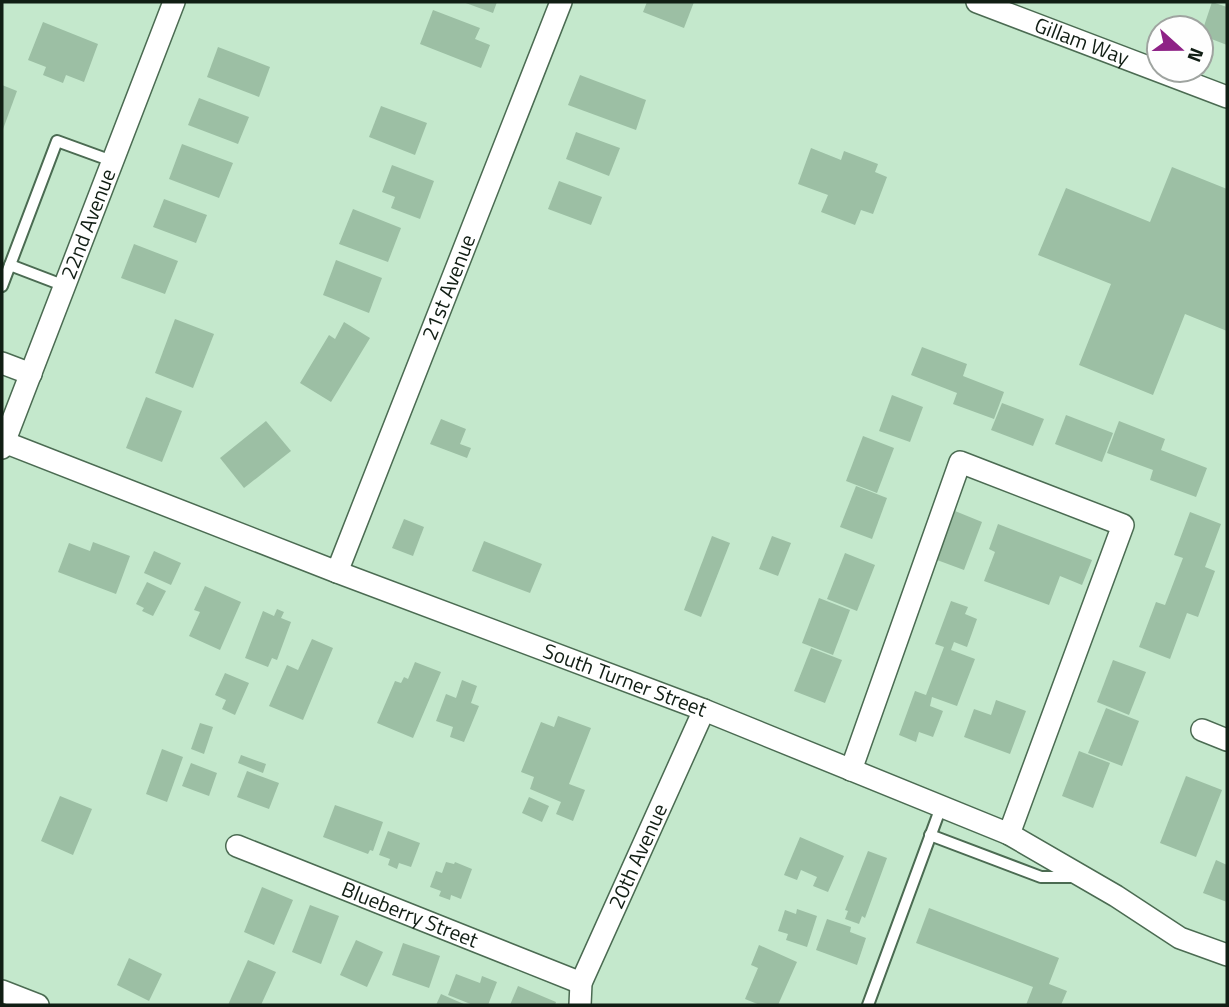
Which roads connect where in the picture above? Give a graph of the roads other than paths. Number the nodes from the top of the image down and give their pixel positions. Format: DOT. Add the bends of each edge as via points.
graph roads {
  1 [pos="174,2"];
  2 [pos="561,2"];
  3 [pos="977,2"];
  4 [pos="1227,97"];
  5 [pos="112,161"];
  6 [pos="10,265"];
  7 [pos="65,285"];
  8 [pos="2,286"];
  9 [pos="2,363"];
  10 [pos="31,374"];
  11 [pos="3,445"];
  12 [pos="337,572"];
  13 [pos="704,710"];
  14 [pos="1202,730"];
  15 [pos="1227,740"];
  16 [pos="850,771"];
  17 [pos="942,807"];
  18 [pos="1009,834"];
  19 [pos="930,835"];
  20 [pos="237,846"];
  21 [pos="1083,877"];
  22 [pos="1227,955"];
  23 [pos="580,983"];
  24 [pos="2,991"];
  25 [pos="38,1005"];
  26 [pos="580,1005"];
  27 [pos="868,1005"];
  1 -- 5 [label="street, 22nd Avenue"];
  2 -- 12 [label="street, 21st Avenue"];
  3 -- 4 [label="street, Gillam Way"];
  5 -- 6 [label="lane" via="57,141"];
  5 -- 7 [label="street, 22nd Avenue"];
  6 -- 7 [label="lane"];
  6 -- 8 [label="lane"];
  7 -- 10 [label="street, 22nd Avenue"];
  9 -- 10 [label="street"];
  10 -- 11 [label="street, 22nd Avenue"];
  11 -- 12 [label="street, South Turner Street"];
  12 -- 13 [label="street, South Turner Street"];
  13 -- 16 [label="street, South Turner Street"];
  13 -- 23 [label="street, 20th Avenue"];
  14 -- 15 [label="street"];
  16 -- 17 [label="street, South Turner Street"];
  16 -- 18 [label="street" via="960,462 1123,525"];
  17 -- 18 [label="street, South Turner Street"];
  17 -- 19 [label="lane"];
  18 -- 21 [label="street, South Turner Street"];
  19 -- 21 [label="lane" via="1041,877"];
  19 -- 27 [label="lane"];
  20 -- 23 [label="street, Blueberry Street"];
  21 -- 22 [label="street, South Turner Street" via="1180,937"];
  23 -- 26 [label="street, 20th Avenue"];
  24 -- 25 [label="street"];
}
